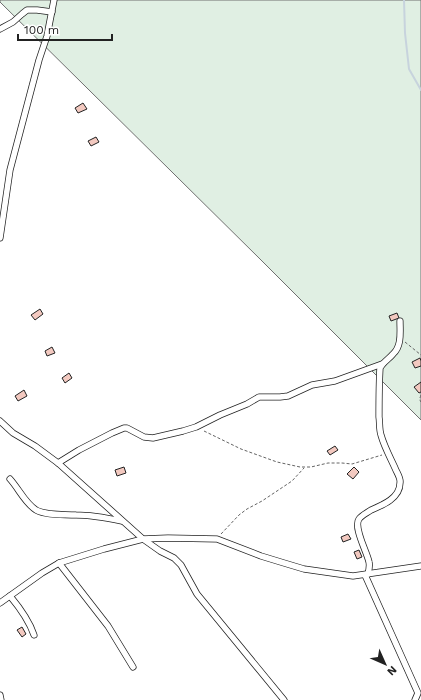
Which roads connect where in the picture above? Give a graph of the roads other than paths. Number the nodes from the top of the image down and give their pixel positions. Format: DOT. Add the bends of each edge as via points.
graph roads {
  1 [pos="54,0"];
  2 [pos="52,12"];
  3 [pos="0,29"];
  4 [pos="0,238"];
  5 [pos="400,321"];
  6 [pos="382,364"];
  7 [pos="0,421"];
  8 [pos="58,463"];
  9 [pos="10,479"];
  10 [pos="123,522"];
  11 [pos="143,539"];
  12 [pos="59,564"];
  13 [pos="421,566"];
  14 [pos="366,574"];
  15 [pos="10,596"];
  16 [pos="0,603"];
  17 [pos="34,635"];
  18 [pos="134,666"];
  19 [pos="0,695"];
  20 [pos="1,700"];
  21 [pos="284,700"];
  22 [pos="415,700"];
  1 -- 2 [label="street"];
  2 -- 3 [label="street" via="27,10"];
  2 -- 4 [label="street" via="10,170"];
  5 -- 6 [label="street" via="400,338 396,352"];
  6 -- 8 [label="street" via="335,380 312,384 288,396 259,397 183,431 153,438 124,428"];
  6 -- 14 [label="street" via="378,398 380,429 400,479 400,487 392,499 364,514 357,523 370,566"];
  7 -- 8 [label="street" via="13,433"];
  8 -- 10 [label="street"];
  9 -- 10 [label="street" via="36,510 45,513 109,518"];
  10 -- 11 [label="street"];
  11 -- 12 [label="street"];
  11 -- 14 [label="street" via="217,539 304,569 353,576"];
  11 -- 21 [label="street" via="177,561 197,594"];
  12 -- 15 [label="street"];
  12 -- 18 [label="street" via="108,626"];
  13 -- 14 [label="street"];
  14 -- 22 [label="street" via="418,693"];
  15 -- 16 [label="street"];
  15 -- 17 [label="street" via="28,620"];
  19 -- 20 [label="street"];
}
